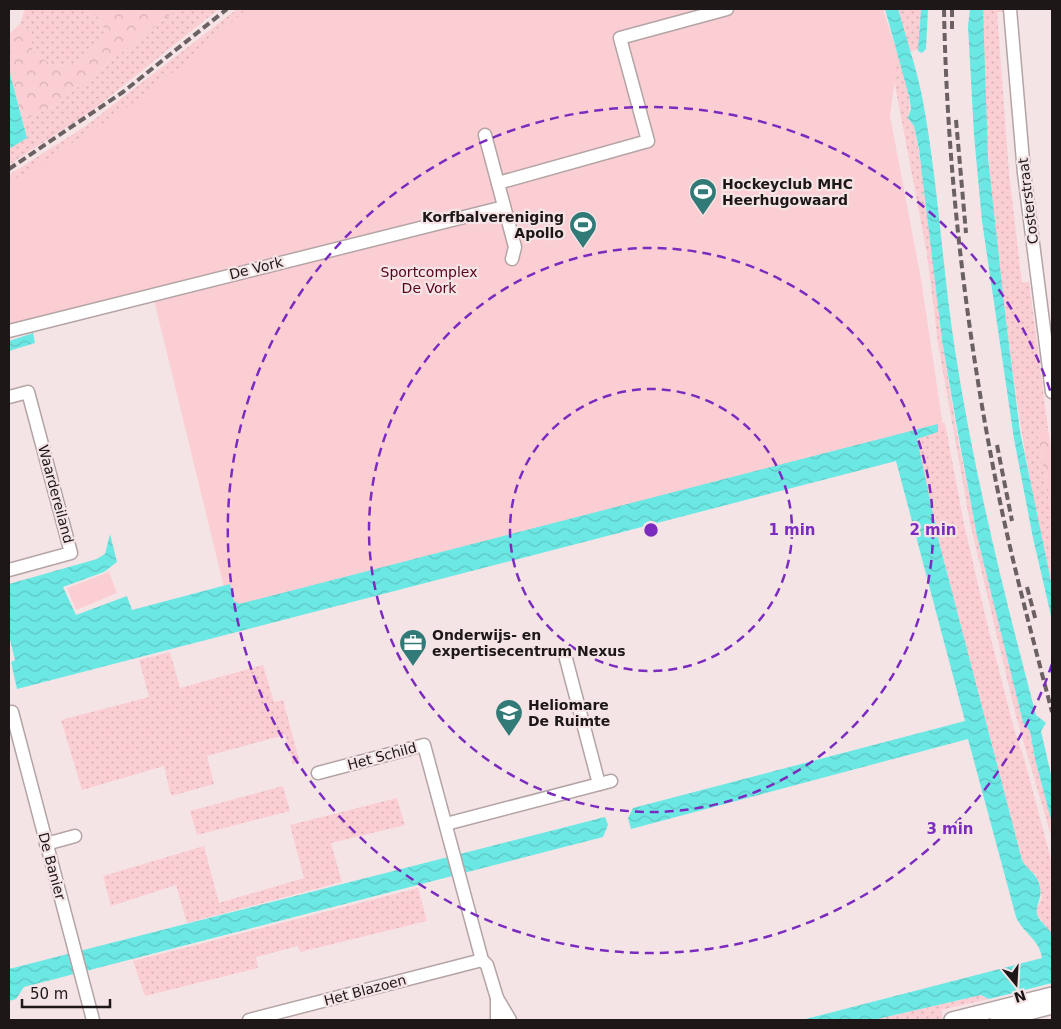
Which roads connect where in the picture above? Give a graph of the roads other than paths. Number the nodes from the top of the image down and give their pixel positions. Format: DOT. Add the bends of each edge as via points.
graph roads {
  1 [pos="727,9"];
  2 [pos="1010,9"];
  3 [pos="485,135"];
  4 [pos="498,183"];
  5 [pos="504,207"];
  6 [pos="512,259"];
  7 [pos="9,331"];
  8 [pos="1052,392"];
  9 [pos="9,397"];
  10 [pos="9,570"];
  11 [pos="565,655"];
  12 [pos="12,712"];
  13 [pos="318,773"];
  14 [pos="446,824"];
  15 [pos="75,836"];
  16 [pos="46,844"];
  17 [pos="482,960"];
  18 [pos="1052,995"];
  19 [pos="497,998"];
  20 [pos="1052,1006"];
  21 [pos="93,1020"];
  22 [pos="249,1020"];
  23 [pos="497,1020"];
  24 [pos="510,1020"];
  25 [pos="952,1020"];
  26 [pos="998,1020"];
  1 -- 4 [label="street" via="620,38 648,141"];
  2 -- 8 [label="street, Costerstraat" via="1024,173"];
  3 -- 4 [label="street"];
  4 -- 5 [label="street"];
  5 -- 6 [label="street" via="515,247"];
  5 -- 7 [label="street, De Vork"];
  9 -- 10 [label="street, Waardereiland" via="28,392 71,553"];
  11 -- 14 [label="street" via="605,783"];
  12 -- 16 [label="street, De Banier"];
  13 -- 14 [label="street, Het Schild" via="424,745"];
  14 -- 17 [label="street, Het Schild"];
  15 -- 16 [label="street"];
  16 -- 21 [label="street, De Banier"];
  17 -- 19 [label="street, Het Schild" via="487,965"];
  17 -- 22 [label="street, Het Blazoen"];
  18 -- 25 [label="main road"];
  19 -- 23 [label="street, Het Schild"];
  19 -- 24 [label="street, Het Schild"];
  20 -- 26 [label="main road"];
}
